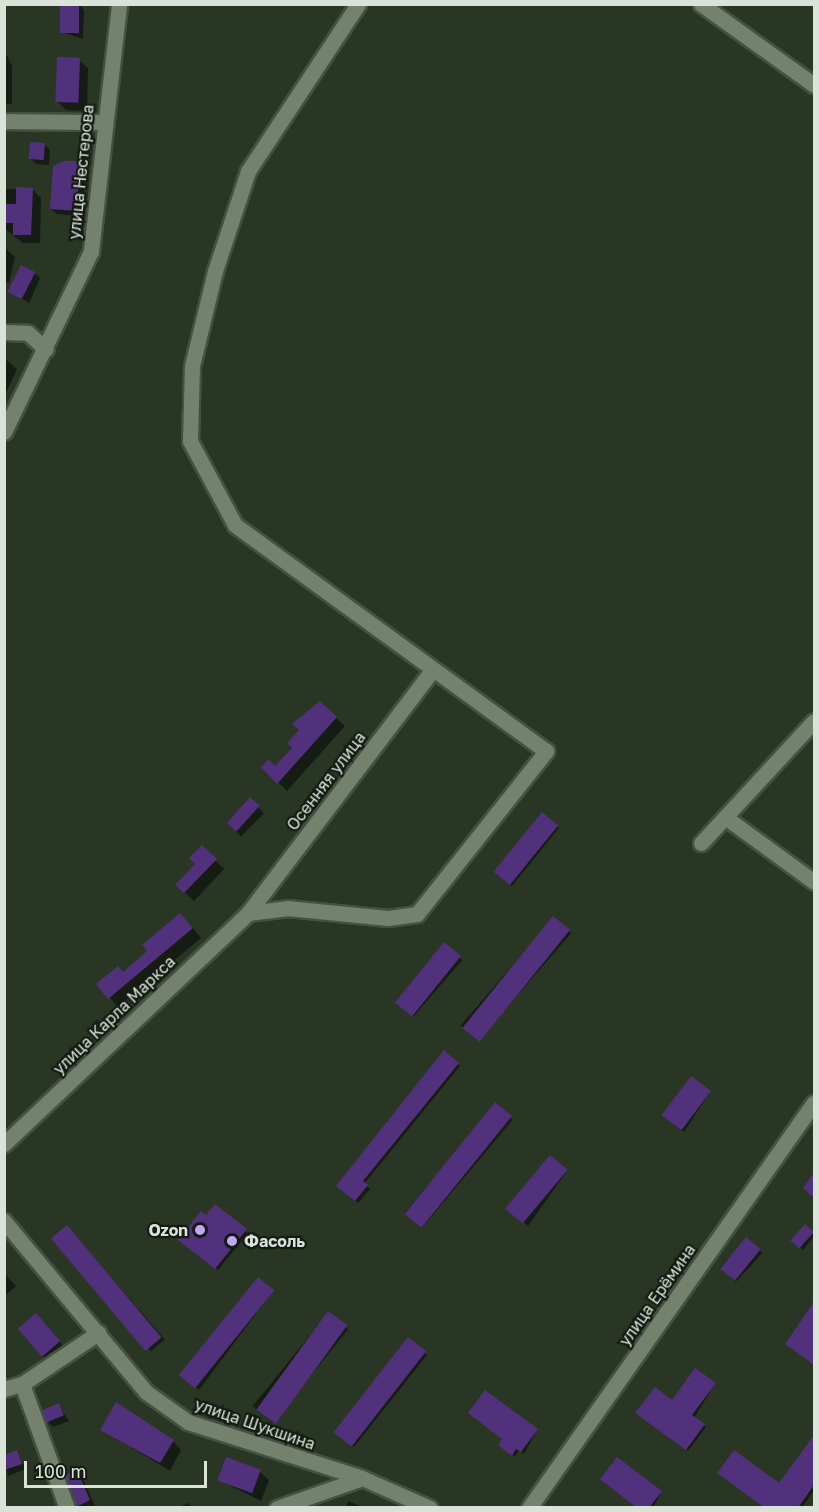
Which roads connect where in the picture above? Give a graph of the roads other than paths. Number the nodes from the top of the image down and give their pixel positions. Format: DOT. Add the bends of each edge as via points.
graph roads {
  1 [pos="119,4"];
  2 [pos="358,4"];
  3 [pos="701,4"];
  4 [pos="814,85"];
  5 [pos="4,121"];
  6 [pos="105,122"];
  7 [pos="4,332"];
  8 [pos="46,349"];
  9 [pos="4,432"];
  10 [pos="432,671"];
  11 [pos="814,721"];
  12 [pos="725,817"];
  13 [pos="700,843"];
  14 [pos="814,882"];
  15 [pos="248,913"];
  16 [pos="814,1103"];
  17 [pos="4,1144"];
  18 [pos="4,1221"];
  19 [pos="98,1333"];
  20 [pos="21,1384"];
  21 [pos="4,1389"];
  22 [pos="362,1478"];
  23 [pos="66,1508"];
  24 [pos="277,1508"];
  25 [pos="430,1508"];
  26 [pos="529,1508"];
  1 -- 6 [label="street, улица Нестерова"];
  2 -- 10 [label="street" via="248,171 215,271 192,366 190,441 235,525"];
  3 -- 4 [label="street"];
  5 -- 6 [label="street"];
  6 -- 8 [label="street, улица Нестерова" via="91,251"];
  7 -- 8 [label="street" via="28,333"];
  8 -- 9 [label="street, улица Нестерова"];
  10 -- 15 [label="street, Осенняя улица"];
  10 -- 15 [label="street" via="546,751 417,914 388,918 287,908"];
  11 -- 12 [label="street"];
  12 -- 13 [label="street"];
  12 -- 14 [label="street"];
  15 -- 17 [label="street, улица Карла Маркса"];
  16 -- 26 [label="street, улица Ерёмина"];
  18 -- 19 [label="street, улица Шукшина"];
  19 -- 20 [label="street"];
  19 -- 22 [label="street, улица Шукшина" via="146,1392 188,1422"];
  20 -- 21 [label="street"];
  20 -- 23 [label="street"];
  22 -- 24 [label="street"];
  22 -- 25 [label="street, улица Шукшина"];
}
